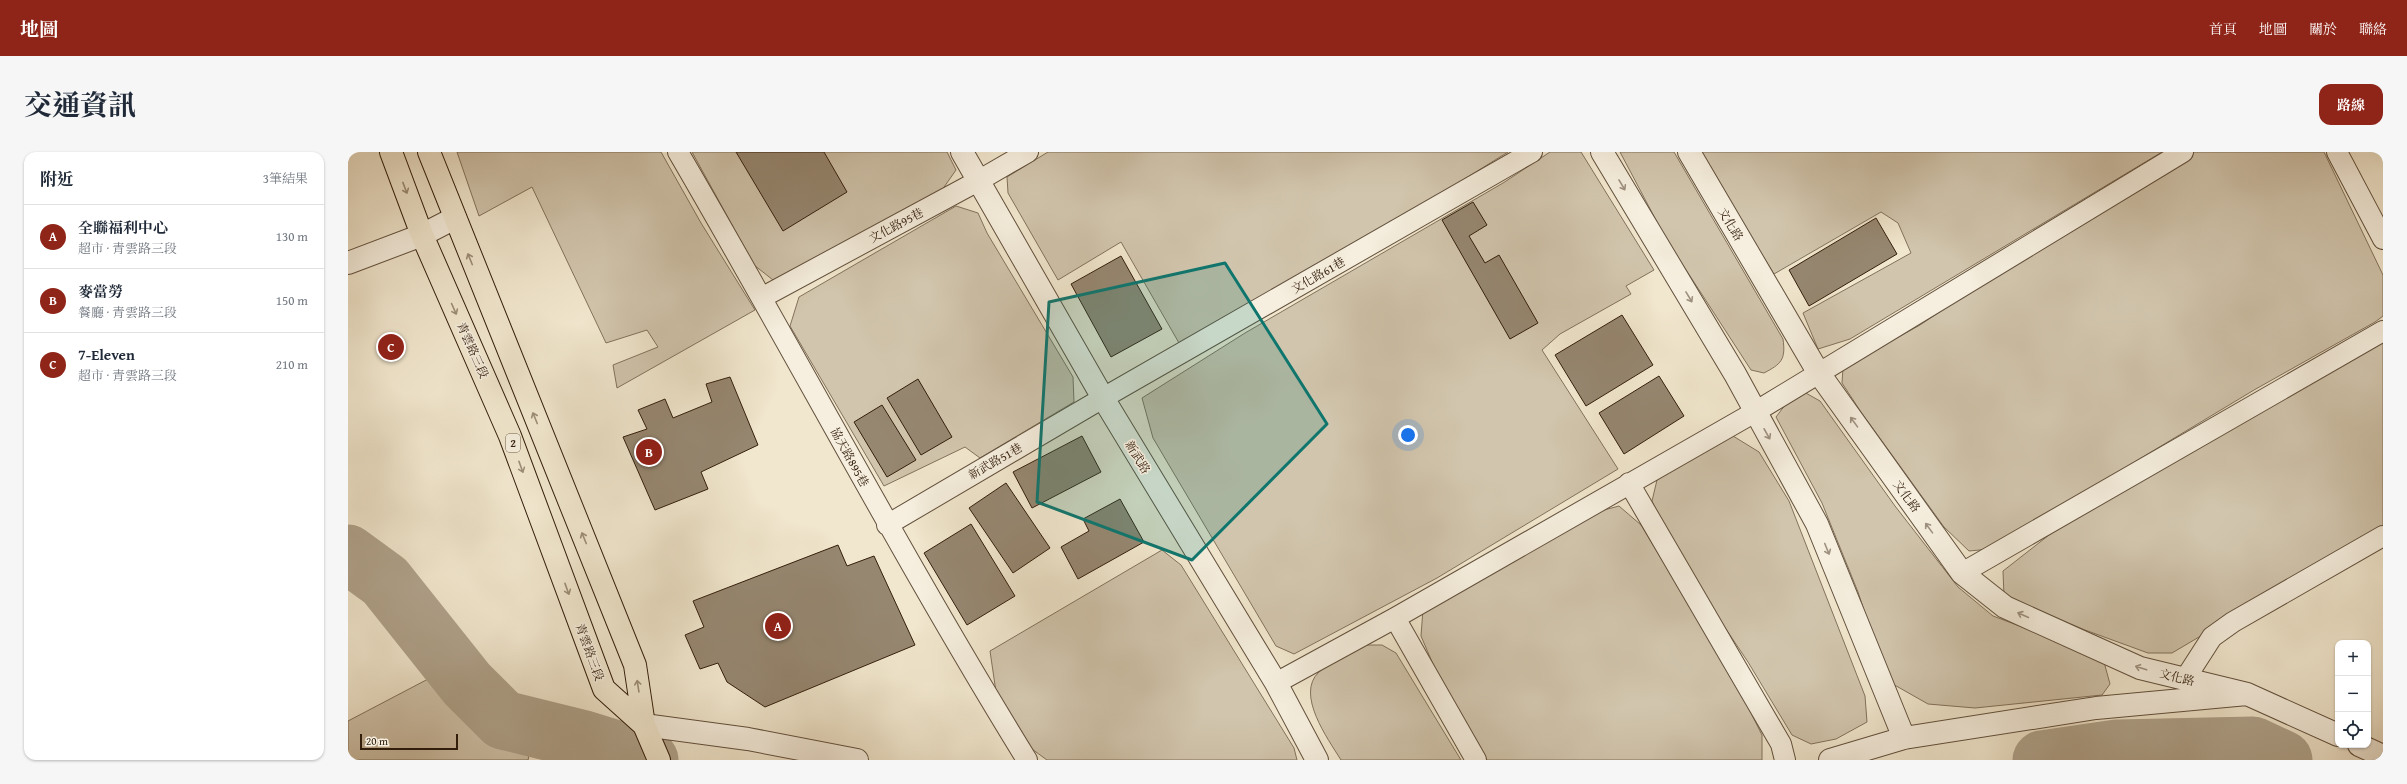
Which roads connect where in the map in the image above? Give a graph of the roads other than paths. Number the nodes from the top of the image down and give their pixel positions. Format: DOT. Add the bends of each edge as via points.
graph roads {
  1 [pos="391,152"];
  2 [pos="429,152"];
  3 [pos="678,152"];
  4 [pos="962,152"];
  5 [pos="1028,152"];
  6 [pos="1532,152"];
  7 [pos="1602,152"];
  8 [pos="1688,152"];
  9 [pos="2183,152"];
  10 [pos="2337,152"];
  11 [pos="978,181"];
  12 [pos="454,218"];
  13 [pos="422,235"];
  14 [pos="2383,239"];
  15 [pos="348,264"];
  16 [pos="763,297"];
  17 [pos="2383,331"];
  18 [pos="1818,372"];
  19 [pos="1103,398"];
  20 [pos="1755,412"];
  21 [pos="1629,483"];
  22 [pos="887,524"];
  23 [pos="2383,536"];
  24 [pos="1962,573"];
  25 [pos="1395,618"];
  26 [pos="2185,679"];
  27 [pos="1276,683"];
  28 [pos="2247,694"];
  29 [pos="644,725"];
  30 [pos="2335,734"];
  31 [pos="1904,738"];
  32 [pos="2366,748"];
  33 [pos="2383,756"];
  34 [pos="659,760"];
  35 [pos="857,760"];
  36 [pos="1027,760"];
  37 [pos="1318,760"];
  38 [pos="1476,760"];
  39 [pos="1785,760"];
  40 [pos="1830,760"];
  1 -- 13 [label="main road, 青雲路三段 / 2, one-way"];
  2 -- 12 [label="main road, 2"];
  3 -- 16 [label="lane, 協天路895巷"];
  4 -- 11 [label="street, 新武路"];
  5 -- 11 [label="lane, 文化路95巷"];
  6 -- 19 [label="lane, 文化路61巷"];
  7 -- 20 [label="street, one-way"];
  8 -- 18 [label="street, 文化路"];
  9 -- 18 [label="lane"];
  10 -- 14 [label="lane"];
  11 -- 16 [label="lane, 文化路95巷"];
  11 -- 19 [label="street, 新武路"];
  12 -- 13 [label="street"];
  29 -- 12 [label="main road, 2, one-way" via="635,665"];
  13 -- 15 [label="street"];
  13 -- 29 [label="main road, 青雲路三段 / 2, one-way" via="510,436 604,689"];
  16 -- 22 [label="lane, 協天路895巷"];
  17 -- 24 [label="lane"];
  18 -- 20 [label="lane"];
  24 -- 18 [label="street, 文化路, one-way"];
  19 -- 22 [label="lane, 新武路51巷"];
  19 -- 27 [label="street, 新武路"];
  20 -- 21 [label="lane"];
  20 -- 31 [label="street, one-way" via="1817,524"];
  21 -- 25 [label="lane"];
  21 -- 39 [label="lane" via="1781,744"];
  22 -- 36 [label="lane, 協天路895巷"];
  23 -- 26 [label="lane" via="2232,622 2212,637"];
  26 -- 24 [label="street, 文化路, one-way" via="2140,668 2005,607"];
  25 -- 27 [label="lane"];
  25 -- 38 [label="lane"];
  26 -- 28 [label="street, 文化路"];
  27 -- 37 [label="street, 新武路"];
  28 -- 30 [label="street, 文化路"];
  28 -- 31 [label="street" via="2096,708"];
  29 -- 34 [label="main road, 2"];
  29 -- 35 [label="street" via="748,739"];
  31 -- 40 [label="street"];
  32 -- 33 [label="street"];
}
